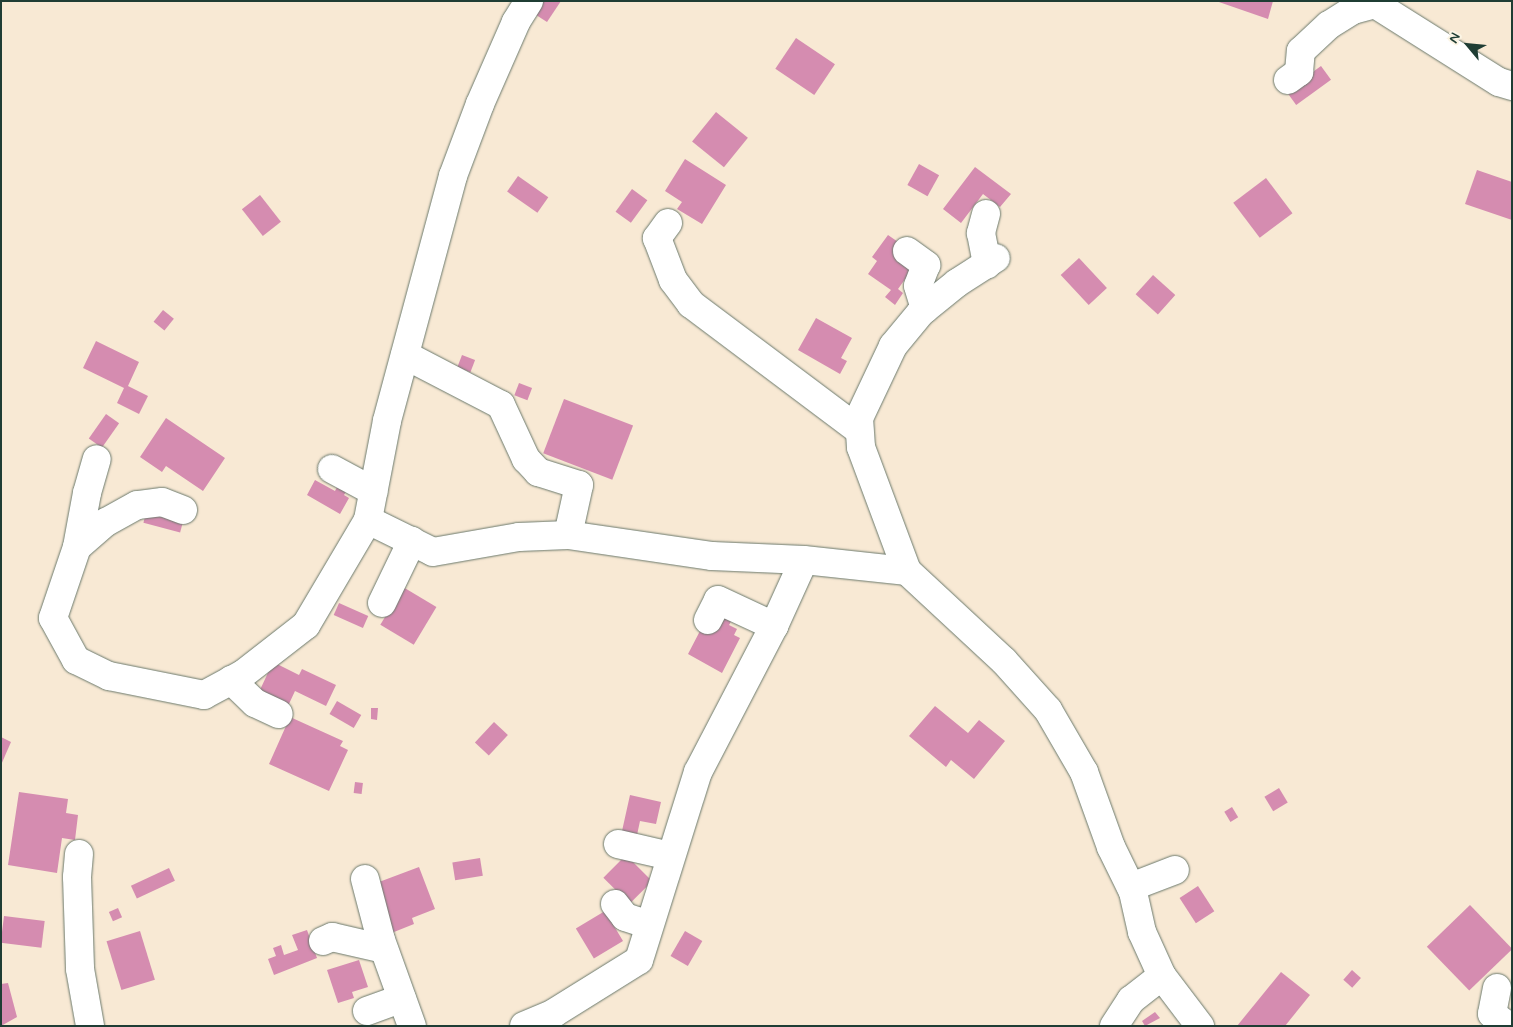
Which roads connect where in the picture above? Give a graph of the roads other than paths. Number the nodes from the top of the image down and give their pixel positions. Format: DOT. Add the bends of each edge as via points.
graph roads {
  1 [pos="529,1"];
  2 [pos="1288,80"];
  3 [pos="1512,86"];
  4 [pos="986,214"];
  5 [pos="668,224"];
  6 [pos="907,251"];
  7 [pos="925,309"];
  8 [pos="405,355"];
  9 [pos="859,430"];
  10 [pos="97,459"];
  11 [pos="332,469"];
  12 [pos="373,491"];
  13 [pos="183,510"];
  14 [pos="368,520"];
  15 [pos="568,535"];
  16 [pos="412,541"];
  17 [pos="77,547"];
  18 [pos="804,560"];
  19 [pos="907,571"];
  20 [pos="382,603"];
  21 [pos="708,620"];
  22 [pos="774,626"];
  23 [pos="232,680"];
  24 [pos="279,714"];
  25 [pos="618,844"];
  26 [pos="79,854"];
  27 [pos="670,856"];
  28 [pos="1175,870"];
  29 [pos="365,880"];
  30 [pos="1131,887"];
  31 [pos="615,904"];
  32 [pos="649,925"];
  33 [pos="323,941"];
  34 [pos="384,948"];
  35 [pos="1162,976"];
  36 [pos="1497,988"];
  37 [pos="402,998"];
  38 [pos="368,1011"];
  39 [pos="557,1019"];
  40 [pos="90,1026"];
  41 [pos="412,1026"];
  42 [pos="524,1026"];
  43 [pos="1114,1026"];
  44 [pos="1200,1026"];
  45 [pos="1508,1026"];
  1 -- 8 [label="street" via="516,22 465,143"];
  2 -- 3 [label="street" via="1299,72 1301,51 1329,25 1353,10 1375,4 1499,82"];
  4 -- 7 [label="street" via="981,233 992,261"];
  5 -- 9 [label="street" via="658,238 673,280 691,304"];
  6 -- 7 [label="street" via="926,265 918,286"];
  7 -- 9 [label="street" via="886,360 859,418"];
  8 -- 12 [label="street"];
  8 -- 15 [label="street" via="501,405 526,459 538,472 579,484"];
  9 -- 19 [label="street" via="861,447"];
  10 -- 17 [label="street"];
  11 -- 12 [label="street"];
  12 -- 14 [label="street"];
  13 -- 17 [label="street" via="162,502 137,505 106,522"];
  14 -- 16 [label="street"];
  14 -- 23 [label="street" via="306,625"];
  15 -- 16 [label="street" via="519,537 433,552"];
  15 -- 18 [label="street" via="712,556"];
  16 -- 20 [label="street"];
  17 -- 23 [label="street" via="53,618 76,660 109,676 204,695"];
  18 -- 19 [label="street"];
  18 -- 22 [label="street"];
  19 -- 30 [label="street" via="1004,661 1048,710 1084,772 1111,847"];
  21 -- 22 [label="street" via="718,600"];
  22 -- 27 [label="street" via="698,772"];
  23 -- 24 [label="street" via="255,703"];
  25 -- 27 [label="street"];
  26 -- 40 [label="street" via="80,969"];
  27 -- 32 [label="street"];
  28 -- 30 [label="street"];
  29 -- 34 [label="street"];
  30 -- 35 [label="street" via="1142,932"];
  31 -- 32 [label="street" via="625,917"];
  32 -- 39 [label="street" via="639,960"];
  33 -- 34 [label="street" via="332,937"];
  34 -- 37 [label="street"];
  35 -- 43 [label="street" via="1131,1000"];
  35 -- 44 [label="street"];
  36 -- 45 [label="street" via="1492,1014"];
  37 -- 38 [label="street"];
  37 -- 41 [label="street"];
  39 -- 42 [label="street"];
}
